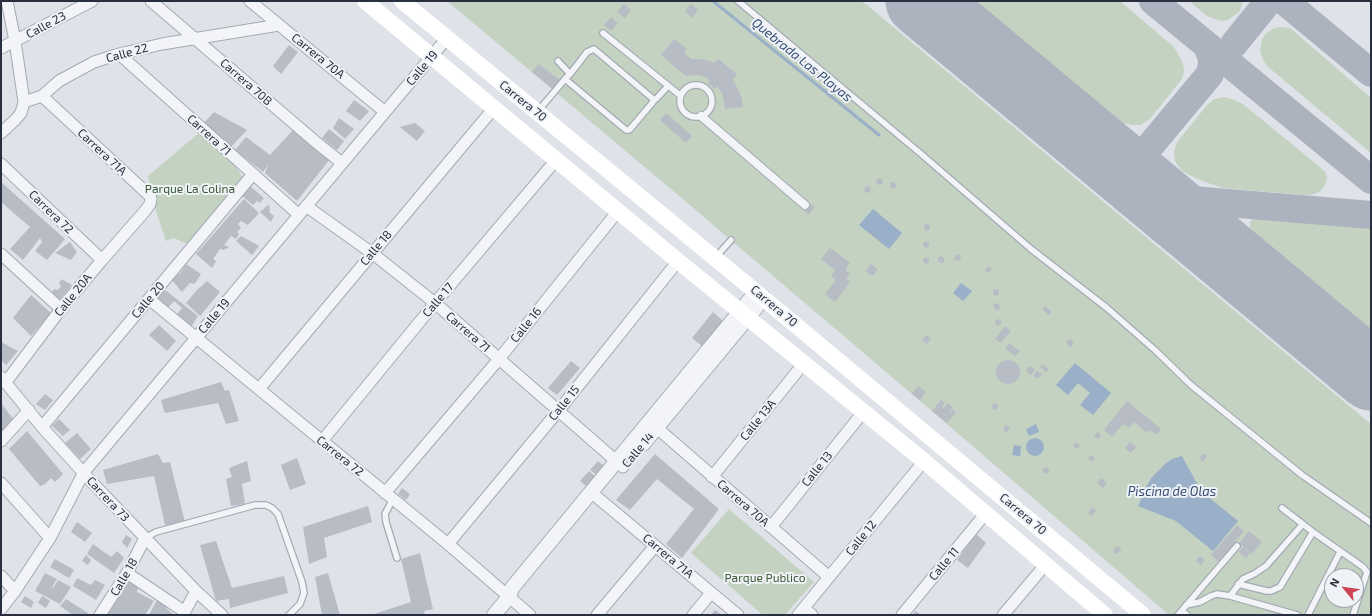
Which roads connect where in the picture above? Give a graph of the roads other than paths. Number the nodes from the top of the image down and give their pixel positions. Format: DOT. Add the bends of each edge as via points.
graph roads {
  1 [pos="7,1"];
  2 [pos="92,1"];
  3 [pos="151,1"];
  4 [pos="250,1"];
  5 [pos="365,1"];
  6 [pos="402,1"];
  7 [pos="738,1"];
  8 [pos="279,25"];
  9 [pos="603,33"];
  10 [pos="447,38"];
  11 [pos="196,39"];
  12 [pos="15,41"];
  13 [pos="1,48"];
  14 [pos="118,54"];
  15 [pos="432,56"];
  16 [pos="558,61"];
  17 [pos="570,74"];
  18 [pos="565,79"];
  19 [pos="668,86"];
  20 [pos="42,96"];
  21 [pos="681,96"];
  22 [pos="653,101"];
  23 [pos="24,102"];
  24 [pos="494,108"];
  25 [pos="385,112"];
  26 [pos="538,113"];
  27 [pos="701,116"];
  28 [pos="1,133"];
  29 [pos="556,160"];
  30 [pos="342,163"];
  31 [pos="1,164"];
  32 [pos="253,174"];
  33 [pos="805,205"];
  34 [pos="303,210"];
  35 [pos="145,211"];
  36 [pos="618,211"];
  37 [pos="731,240"];
  38 [pos="372,253"];
  39 [pos="1,254"];
  40 [pos="715,258"];
  41 [pos="102,260"];
  42 [pos="678,261"];
  43 [pos="760,295"];
  44 [pos="149,299"];
  45 [pos="435,303"];
  46 [pos="61,310"];
  47 [pos="744,314"];
  48 [pos="196,338"];
  49 [pos="499,359"];
  50 [pos="804,363"];
  51 [pos="3,379"];
  52 [pos="259,389"];
  53 [pos="29,410"];
  54 [pos="559,410"];
  55 [pos="864,411"];
  56 [pos="42,427"];
  57 [pos="657,428"];
  58 [pos="1,440"];
  59 [pos="322,441"];
  60 [pos="924,461"];
  61 [pos="620,464"];
  62 [pos="84,472"];
  63 [pos="712,477"];
  64 [pos="1,483"];
  65 [pos="389,496"];
  66 [pos="598,498"];
  67 [pos="1282,508"];
  68 [pos="986,513"];
  69 [pos="1371,523"];
  70 [pos="1303,524"];
  71 [pos="770,527"];
  72 [pos="1313,532"];
  73 [pos="50,538"];
  74 [pos="145,538"];
  75 [pos="448,544"];
  76 [pos="655,546"];
  77 [pos="1237,546"];
  78 [pos="1340,552"];
  79 [pos="397,558"];
  80 [pos="1046,564"];
  81 [pos="128,573"];
  82 [pos="1,576"];
  83 [pos="830,577"];
  84 [pos="1238,584"];
  85 [pos="15,591"];
  86 [pos="196,591"];
  87 [pos="711,593"];
  88 [pos="1230,596"];
  89 [pos="509,597"];
  90 [pos="1186,606"];
  91 [pos="1,609"];
  92 [pos="805,613"];
  93 [pos="1180,613"];
  94 [pos="184,614"];
  95 [pos="100,615"];
  96 [pos="222,615"];
  97 [pos="289,615"];
  98 [pos="494,615"];
  99 [pos="530,615"];
  100 [pos="597,615"];
  101 [pos="693,615"];
  102 [pos="738,615"];
  103 [pos="902,615"];
  104 [pos="1003,615"];
  105 [pos="1105,615"];
  106 [pos="1143,615"];
  107 [pos="1187,615"];
  108 [pos="1297,615"];
  109 [pos="1308,615"];
  110 [pos="1353,615"];
  1 -- 12 [label="street"];
  2 -- 12 [label="street, Calle 23"];
  3 -- 11 [label="street, Carrera 70B"];
  4 -- 8 [label="street, Carrera 70A"];
  5 -- 15 [label="main road, Carrera 70"];
  6 -- 10 [label="main road, Carrera 70"];
  7 -- 69 [label="lane" via="1031,249 1107,308 1191,385 1302,475"];
  8 -- 11 [label="street, Calle 22"];
  8 -- 25 [label="street, Carrera 70A"];
  9 -- 19 [label="lane"];
  10 -- 15 [label="street, Calle 19"];
  10 -- 26 [label="main road, Carrera 70"];
  11 -- 14 [label="street, Calle 22"];
  11 -- 30 [label="street, Carrera 70B"];
  12 -- 13 [label="street, Calle 23"];
  12 -- 23 [label="street"];
  14 -- 20 [label="street, Calle 22" via="94,62 59,81"];
  14 -- 32 [label="street, Carrera 71"];
  15 -- 24 [label="main road, Carrera 70"];
  15 -- 25 [label="street, Calle 19"];
  16 -- 17 [label="lane"];
  17 -- 18 [label="lane"];
  17 -- 22 [label="lane" via="587,52 594,49"];
  18 -- 22 [label="lane" via="626,130 631,128"];
  18 -- 26 [label="lane"];
  19 -- 21 [label="lane"];
  19 -- 22 [label="lane"];
  20 -- 23 [label="street, Calle 22"];
  20 -- 35 [label="street, Carrera 71A" via="150,196 150,204"];
  21 -- 27 [label="lane" via="680,104 684,111 690,116"];
  21 -- 27 [label="lane" via="690,86 699,86 707,90 711,97 711,106"];
  23 -- 28 [label="street" via="21,113"];
  24 -- 29 [label="main road, Carrera 70"];
  24 -- 38 [label="street, Calle 18"];
  25 -- 30 [label="street, Calle 19"];
  26 -- 40 [label="main road, Carrera 70"];
  27 -- 33 [label="street"];
  29 -- 36 [label="main road, Carrera 70"];
  29 -- 45 [label="street, Calle 17"];
  30 -- 34 [label="street, Calle 19"];
  31 -- 41 [label="street, Carrera 72"];
  32 -- 34 [label="street, Carrera 71"];
  32 -- 44 [label="street, Calle 20"];
  34 -- 38 [label="street, Carrera 71"];
  34 -- 48 [label="street, Calle 19"];
  35 -- 41 [label="street, Calle 20A"];
  36 -- 42 [label="main road, Carrera 70"];
  36 -- 49 [label="street, Calle 16"];
  37 -- 40 [label="lane"];
  38 -- 45 [label="street, Carrera 71"];
  38 -- 52 [label="street, Calle 18"];
  39 -- 46 [label="street"];
  40 -- 43 [label="main road, Carrera 70"];
  41 -- 46 [label="street, Calle 20A"];
  42 -- 47 [label="main road, Carrera 70"];
  42 -- 54 [label="street, Calle 15"];
  43 -- 47 [label="street, Calle 14"];
  43 -- 106 [label="main road, Carrera 70"];
  44 -- 48 [label="street, Carrera 72"];
  44 -- 56 [label="street, Calle 20"];
  45 -- 49 [label="street, Carrera 71"];
  45 -- 59 [label="street, Calle 17"];
  46 -- 51 [label="street, Calle 20A"];
  47 -- 50 [label="main road, Carrera 70"];
  47 -- 57 [label="street, Calle 14"];
  47 -- 61 [label="street, Calle 14"];
  48 -- 52 [label="street, Carrera 72"];
  48 -- 62 [label="street, Calle 19"];
  49 -- 54 [label="street, Carrera 71"];
  49 -- 65 [label="street, Calle 16"];
  50 -- 55 [label="main road, Carrera 70"];
  50 -- 63 [label="street, Calle 13A"];
  51 -- 53 [label="street, Carrera 73"];
  52 -- 59 [label="street, Carrera 72"];
  53 -- 56 [label="street, Carrera 73"];
  53 -- 58 [label="street"];
  54 -- 61 [label="street, Carrera 71"];
  54 -- 75 [label="street, Calle 15"];
  55 -- 60 [label="main road, Carrera 70"];
  55 -- 71 [label="street, Calle 13"];
  56 -- 62 [label="street, Carrera 73"];
  57 -- 61 [label="street, Calle 14"];
  57 -- 63 [label="street, Carrera 70A"];
  59 -- 65 [label="street, Carrera 72"];
  60 -- 68 [label="main road, Carrera 70"];
  60 -- 83 [label="street, Calle 12"];
  61 -- 66 [label="street, Calle 14"];
  61 -- 89 [label="street, Calle 14" via="512,588"];
  62 -- 73 [label="street, Calle 19"];
  62 -- 74 [label="street, Carrera 73"];
  63 -- 71 [label="street, Carrera 70A"];
  64 -- 73 [label="street"];
  65 -- 75 [label="street, Carrera 72"];
  65 -- 79 [label="lane" via="386,522"];
  66 -- 76 [label="street, Carrera 71A"];
  66 -- 89 [label="street, Calle 14" via="519,593"];
  67 -- 70 [label="lane"];
  68 -- 80 [label="main road, Carrera 70"];
  68 -- 103 [label="street, Calle 11"];
  70 -- 72 [label="lane"];
  70 -- 84 [label="lane" via="1263,569"];
  71 -- 83 [label="street, Carrera 70A"];
  72 -- 78 [label="lane"];
  72 -- 84 [label="lane" via="1280,586 1267,591"];
  73 -- 85 [label="street, Calle 19"];
  74 -- 81 [label="street, Calle 18"];
  74 -- 86 [label="street, Carrera 73"];
  74 -- 97 [label="lane" via="156,532 256,504 272,508 278,514 304,593 300,604"];
  75 -- 89 [label="street, Carrera 72"];
  76 -- 87 [label="street, Carrera 71A"];
  76 -- 100 [label="street"];
  77 -- 90 [label="lane"];
  78 -- 109 [label="lane"];
  78 -- 110 [label="lane" via="1367,572"];
  80 -- 104 [label="street"];
  80 -- 105 [label="main road, Carrera 70"];
  81 -- 94 [label="street"];
  81 -- 95 [label="street, Calle 18"];
  82 -- 85 [label="street"];
  83 -- 92 [label="street, Calle 12"];
  84 -- 88 [label="lane"];
  85 -- 91 [label="street, Calle 19"];
  86 -- 94 [label="street"];
  86 -- 96 [label="street, Carrera 73"];
  87 -- 101 [label="street"];
  87 -- 102 [label="street, Carrera 71A"];
  88 -- 90 [label="lane" via="1217,594"];
  88 -- 108 [label="lane"];
  89 -- 98 [label="street, Calle 14"];
  89 -- 99 [label="street, Carrera 72"];
  90 -- 93 [label="lane"];
  93 -- 107 [label="lane"];
}
